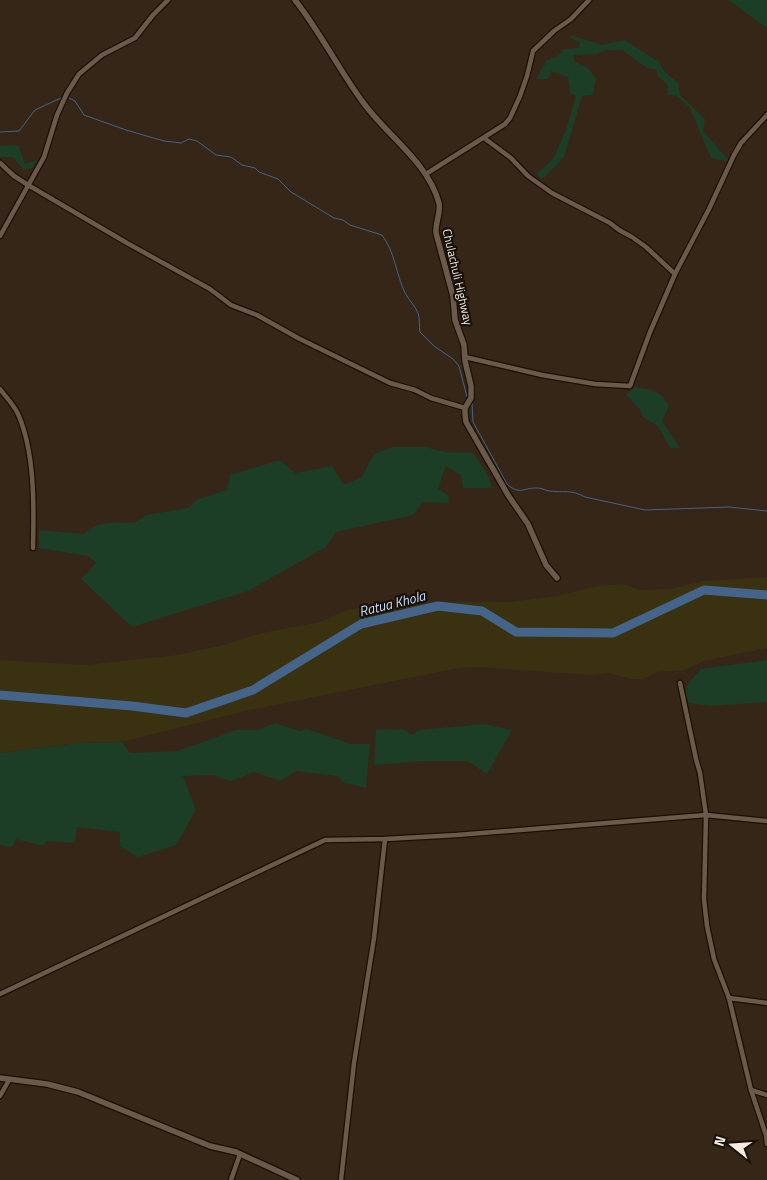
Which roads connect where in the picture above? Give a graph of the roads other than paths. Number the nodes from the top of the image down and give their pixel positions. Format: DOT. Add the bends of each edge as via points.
graph roads {
  1 [pos="168,0"];
  2 [pos="295,0"];
  3 [pos="589,0"];
  4 [pos="767,115"];
  5 [pos="484,138"];
  6 [pos="0,163"];
  7 [pos="426,174"];
  8 [pos="28,185"];
  9 [pos="0,236"];
  10 [pos="676,274"];
  11 [pos="465,357"];
  12 [pos="0,389"];
  13 [pos="465,408"];
  14 [pos="34,548"];
  15 [pos="557,578"];
  16 [pos="680,682"];
  17 [pos="706,815"];
  18 [pos="767,821"];
  19 [pos="385,839"];
  20 [pos="0,994"];
  21 [pos="729,998"];
  22 [pos="767,1004"];
  23 [pos="0,1078"];
  24 [pos="9,1080"];
  25 [pos="751,1090"];
  26 [pos="0,1096"];
  27 [pos="767,1096"];
  28 [pos="767,1135"];
  29 [pos="767,1144"];
  30 [pos="240,1154"];
  31 [pos="231,1180"];
  32 [pos="297,1180"];
  33 [pos="341,1180"];
  1 -- 8 [label="street" via="134,38 102,56 80,74 67,93 44,157"];
  2 -- 7 [label="street, Chulachuli Highway" via="365,104"];
  3 -- 5 [label="street" via="536,48 510,118"];
  4 -- 10 [label="street" via="741,143"];
  5 -- 7 [label="street"];
  5 -- 10 [label="street" via="511,158 528,176 552,193 632,237"];
  6 -- 8 [label="street"];
  7 -- 11 [label="street, Chulachuli Highway" via="439,203 436,233"];
  8 -- 9 [label="street"];
  8 -- 13 [label="street" via="210,288 231,305 257,315 390,384"];
  10 -- 11 [label="street" via="630,386 551,377"];
  11 -- 13 [label="street, Chulachuli Highway" via="471,393"];
  12 -- 14 [label="street" via="18,412 29,456"];
  13 -- 15 [label="street, Chulachuli Highway" via="466,422 528,524 546,565"];
  16 -- 17 [label="street"];
  17 -- 18 [label="street"];
  17 -- 19 [label="street"];
  17 -- 21 [label="street" via="704,899 707,926 714,960"];
  19 -- 20 [label="street" via="325,840"];
  19 -- 33 [label="street"];
  21 -- 22 [label="street"];
  21 -- 25 [label="street"];
  23 -- 24 [label="street"];
  24 -- 26 [label="street"];
  24 -- 30 [label="street" via="47,1084 78,1092 210,1146"];
  25 -- 27 [label="street"];
  25 -- 28 [label="street"];
  28 -- 29 [label="street"];
  30 -- 31 [label="street"];
  30 -- 32 [label="street"];
}
